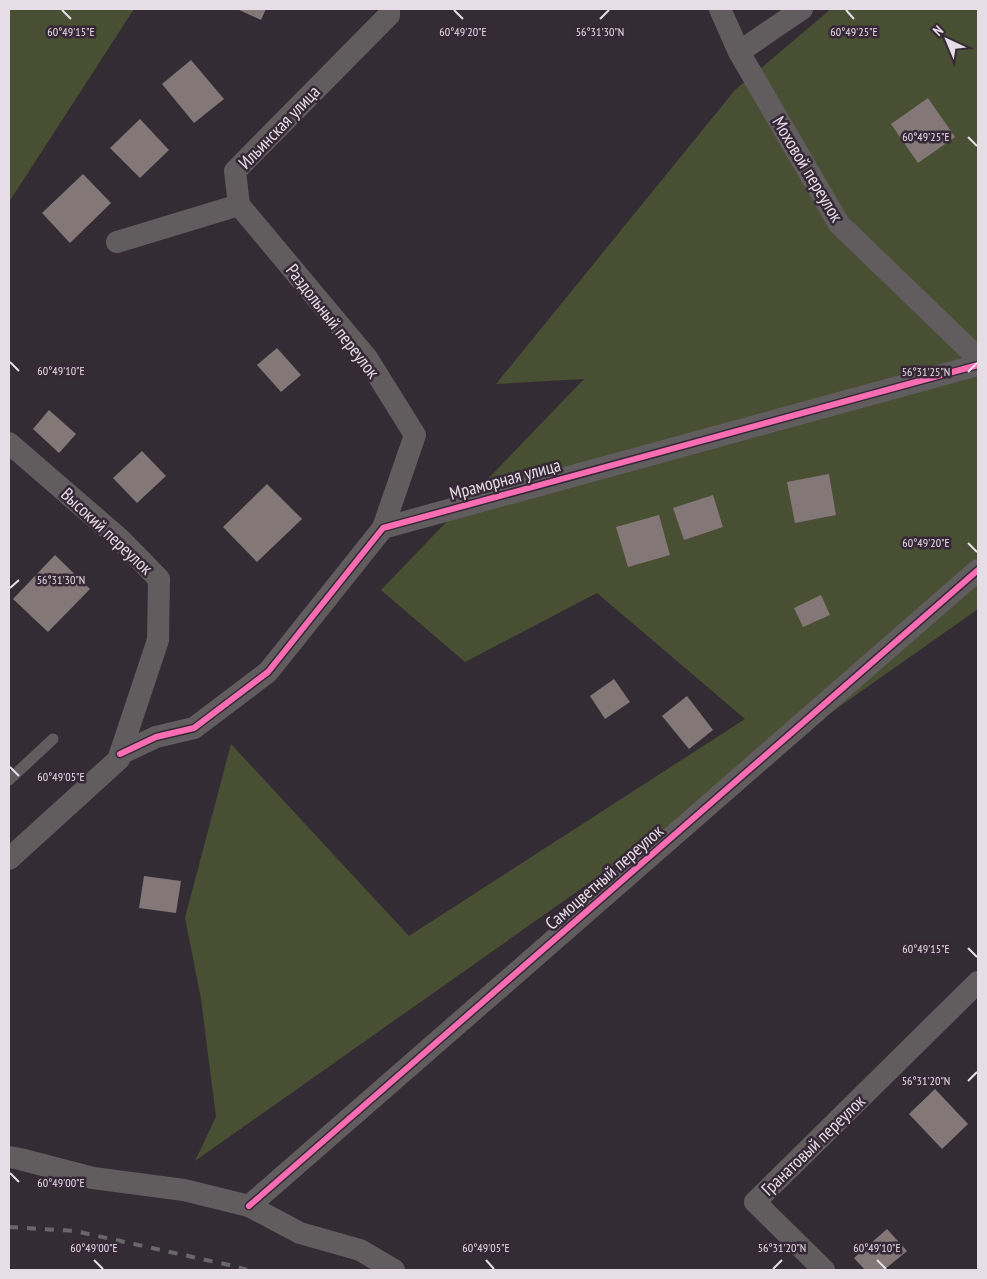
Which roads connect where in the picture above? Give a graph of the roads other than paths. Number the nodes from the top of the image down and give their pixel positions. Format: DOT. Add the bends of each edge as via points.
graph roads {
  1 [pos="389,9"];
  2 [pos="720,9"];
  3 [pos="802,9"];
  4 [pos="739,52"];
  5 [pos="239,205"];
  6 [pos="117,242"];
  7 [pos="978,358"];
  8 [pos="978,365"];
  9 [pos="9,443"];
  10 [pos="383,528"];
  11 [pos="978,570"];
  12 [pos="53,739"];
  13 [pos="120,754"];
  14 [pos="9,780"];
  15 [pos="9,859"];
  16 [pos="978,982"];
  17 [pos="9,1157"];
  18 [pos="250,1206"];
  19 [pos="394,1270"];
  20 [pos="824,1270"];
  1 -- 5 [label="street, Ильинская улица" via="388,15 235,171"];
  2 -- 4 [label="street, Моховой переулок"];
  3 -- 4 [label="street"];
  4 -- 7 [label="street, Моховой переулок" via="839,224"];
  5 -- 6 [label="street"];
  5 -- 10 [label="street, Раздольный переулок" via="367,358 415,435"];
  8 -- 10 [label="street, Мраморная улица"];
  9 -- 13 [label="street, Высокий переулок" via="120,539 159,579 158,640"];
  10 -- 13 [label="street" via="268,672 194,728 156,737"];
  11 -- 18 [label="street, Самоцветный переулок"];
  12 -- 14 [label="lane"];
  13 -- 15 [label="street" via="119,759"];
  16 -- 20 [label="street, Гранатовый переулок" via="755,1202"];
  17 -- 18 [label="street" via="93,1178 184,1190"];
  18 -- 19 [label="street" via="300,1232 360,1250"];
}
